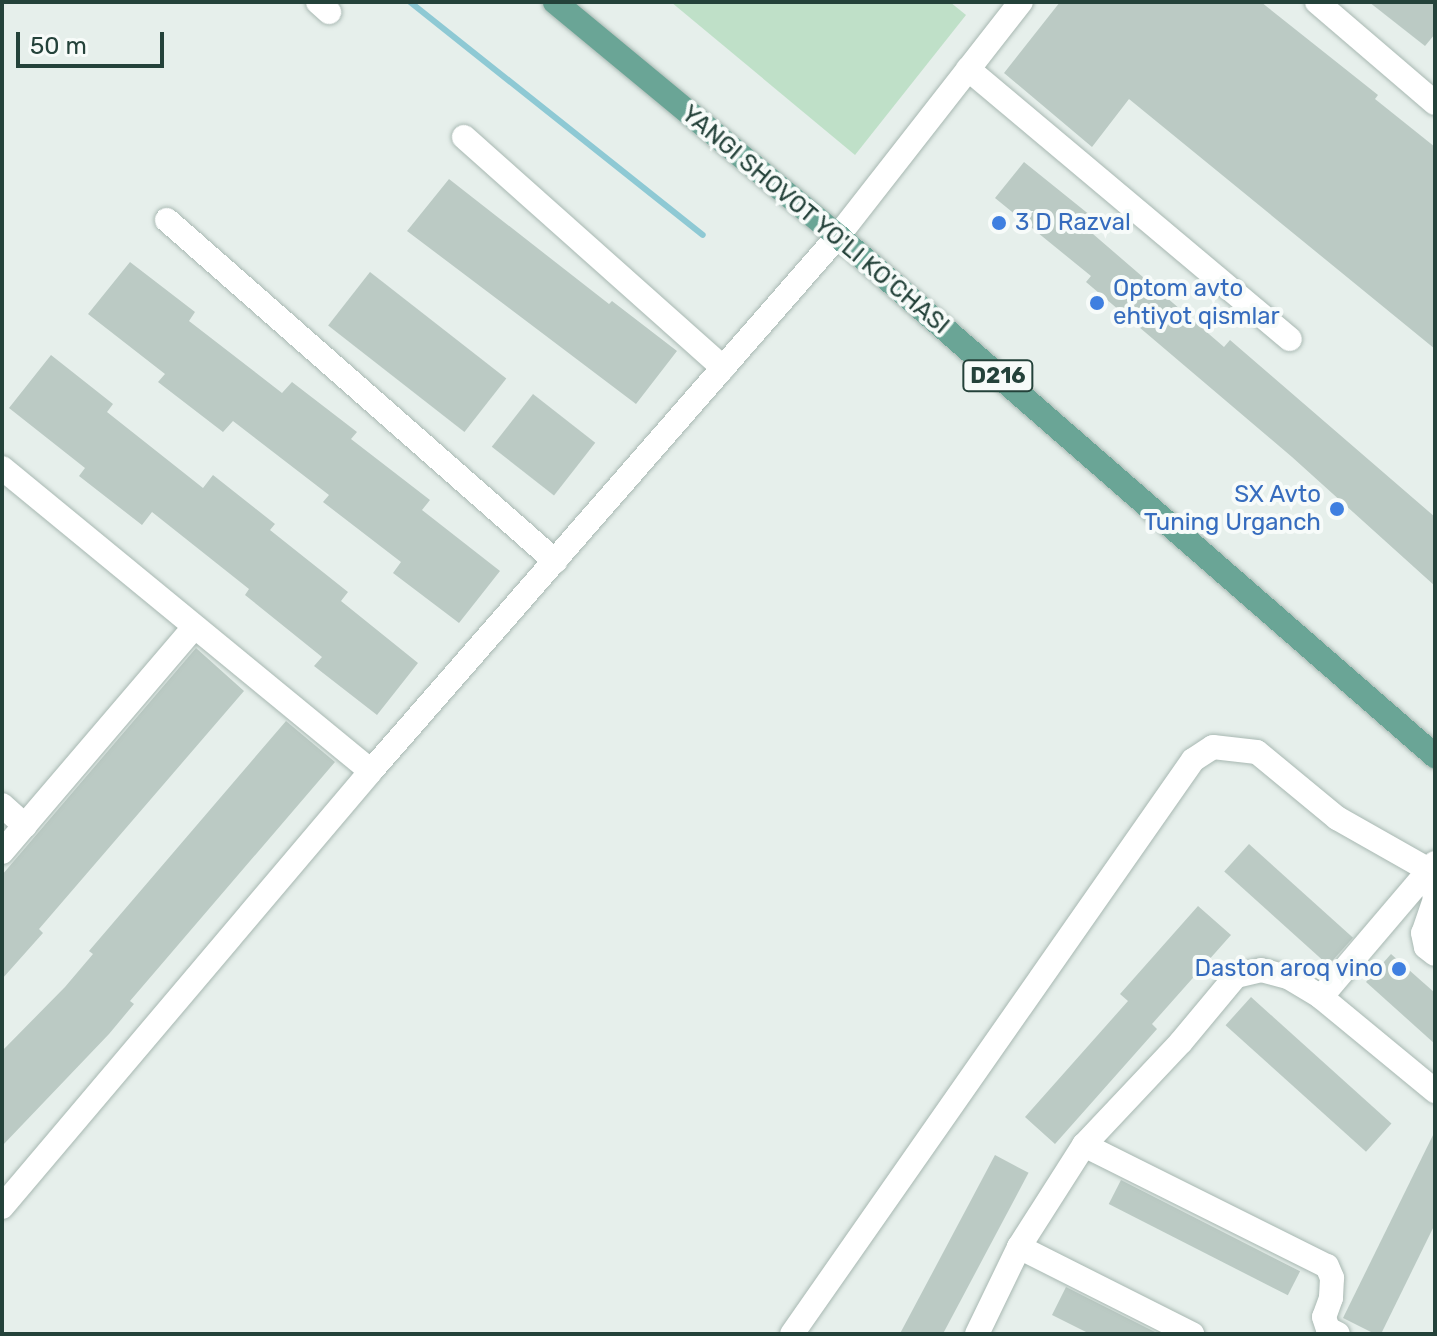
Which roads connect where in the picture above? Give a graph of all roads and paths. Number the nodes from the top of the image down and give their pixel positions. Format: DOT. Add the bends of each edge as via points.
graph roads {
  1 [pos="555,2"];
  2 [pos="1021,2"];
  3 [pos="1317,2"];
  4 [pos="968,69"];
  5 [pos="1435,103"];
  6 [pos="464,137"];
  7 [pos="167,220"];
  8 [pos="838,236"];
  9 [pos="1290,339"];
  10 [pos="723,368"];
  11 [pos="2,468"];
  12 [pos="555,561"];
  13 [pos="193,628"];
  14 [pos="1435,756"];
  15 [pos="371,771"];
  16 [pos="2,805"];
  17 [pos="25,826"];
  18 [pos="2,852"];
  19 [pos="1432,867"];
  20 [pos="1435,900"];
  21 [pos="1435,954"];
  22 [pos="1321,997"];
  23 [pos="1435,1091"];
  24 [pos="1084,1145"];
  25 [pos="2,1207"];
  26 [pos="1019,1247"];
  27 [pos="792,1334"];
  28 [pos="977,1334"];
  29 [pos="1192,1334"];
  30 [pos="1338,1334"];
  1 -- 8 [label="main road, YANGI SHOVOT YO'LI KO'CHASI / D216"];
  2 -- 4 [label="street"];
  3 -- 5 [label="street"];
  4 -- 8 [label="street"];
  4 -- 9 [label="street"];
  6 -- 10 [label="street"];
  7 -- 12 [label="street"];
  8 -- 10 [label="street"];
  8 -- 14 [label="main road, YANGI SHOVOT YO'LI KO'CHASI / D216"];
  10 -- 12 [label="street"];
  11 -- 13 [label="street"];
  12 -- 15 [label="street"];
  13 -- 15 [label="street"];
  13 -- 17 [label="street"];
  15 -- 25 [label="street"];
  16 -- 17 [label="street"];
  17 -- 18 [label="street"];
  19 -- 20 [label="street"];
  19 -- 22 [label="street"];
  19 -- 27 [label="street" via="1337,818 1257,752 1213,747 1193,760"];
  20 -- 21 [label="street" via="1423,933 1426,947"];
  22 -- 23 [label="street"];
  22 -- 24 [label="street" via="1288,977 1261,970 1236,976"];
  24 -- 26 [label="street"];
  24 -- 30 [label="street" via="1327,1266 1331,1298 1324,1317 1328,1329"];
  26 -- 28 [label="street"];
  26 -- 29 [label="street"];
}
